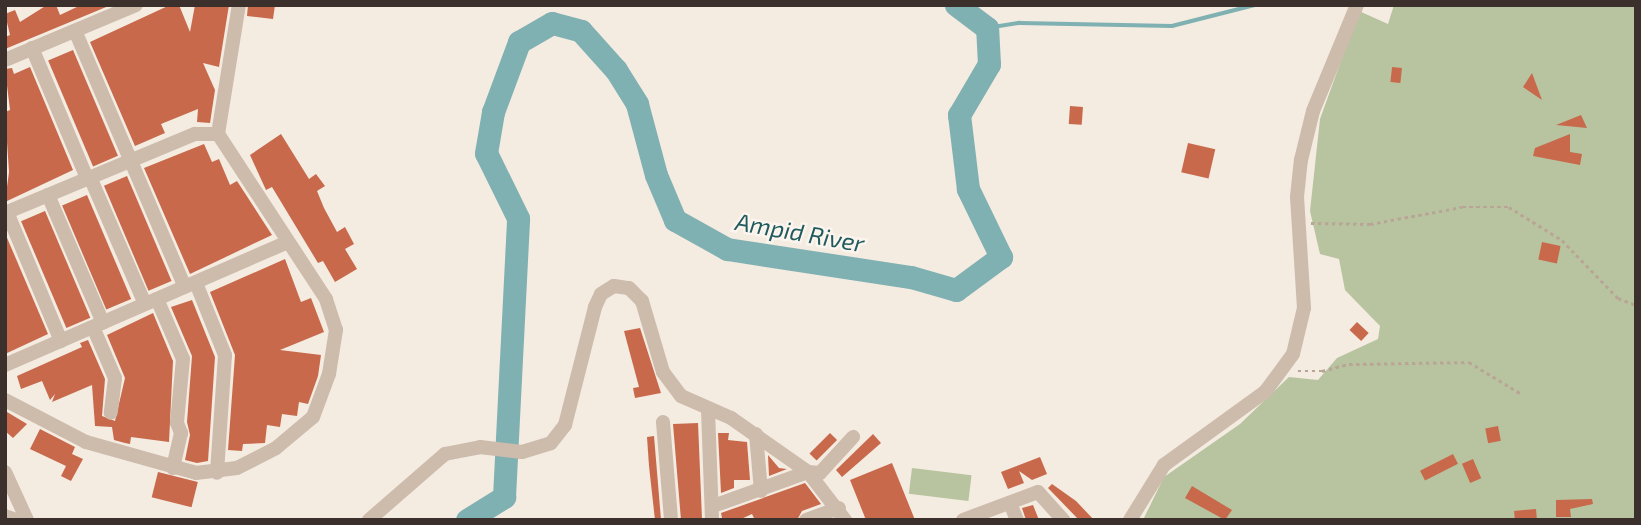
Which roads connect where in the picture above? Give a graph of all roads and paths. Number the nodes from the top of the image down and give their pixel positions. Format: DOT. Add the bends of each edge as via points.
graph roads {
  1 [pos="136,5"];
  2 [pos="239,5"];
  3 [pos="1357,5"];
  4 [pos="76,33"];
  5 [pos="32,48"];
  6 [pos="5,60"];
  7 [pos="218,134"];
  8 [pos="129,160"];
  9 [pos="89,178"];
  10 [pos="48,195"];
  11 [pos="6,213"];
  12 [pos="1298,228"];
  13 [pos="286,243"];
  14 [pos="190,285"];
  15 [pos="151,302"];
  16 [pos="1636,305"];
  17 [pos="98,325"];
  18 [pos="61,341"];
  19 [pos="5,365"];
  20 [pos="1284,371"];
  21 [pos="1520,393"];
  22 [pos="5,400"];
  23 [pos="708,410"];
  24 [pos="111,413"];
  25 [pos="663,422"];
  26 [pos="757,434"];
  27 [pos="853,437"];
  28 [pos="173,468"];
  29 [pos="5,472"];
  30 [pos="808,472"];
  31 [pos="217,473"];
  32 [pos="761,491"];
  33 [pos="1010,503"];
  34 [pos="713,513"];
  35 [pos="842,514"];
  36 [pos="5,516"];
  37 [pos="966,519"];
  38 [pos="16,520"];
  39 [pos="27,520"];
  40 [pos="369,520"];
  41 [pos="671,520"];
  42 [pos="806,520"];
  43 [pos="1017,520"];
  44 [pos="1063,520"];
  45 [pos="1130,520"];
  1 -- 4 [label="street"];
  2 -- 7 [label="street"];
  3 -- 12 [label="street" via="1313,111 1301,160"];
  4 -- 5 [label="street"];
  4 -- 8 [label="street"];
  5 -- 6 [label="street"];
  5 -- 9 [label="street"];
  7 -- 8 [label="street" via="195,134"];
  7 -- 13 [label="street"];
  8 -- 9 [label="street"];
  8 -- 14 [label="street"];
  9 -- 10 [label="street"];
  9 -- 15 [label="street"];
  10 -- 11 [label="street"];
  10 -- 17 [label="street"];
  11 -- 18 [label="street"];
  12 -- 16 [label="path" via="1319,221 1370,224 1462,207 1509,207 1562,240 1618,298"];
  12 -- 20 [label="street" via="1304,308 1300,334"];
  13 -- 14 [label="street"];
  13 -- 31 [label="street" via="326,299 336,330 328,374 313,417 276,448"];
  14 -- 15 [label="street"];
  14 -- 31 [label="street" via="225,355"];
  15 -- 17 [label="street"];
  15 -- 28 [label="street" via="183,367 177,423 181,433"];
  17 -- 18 [label="street"];
  17 -- 24 [label="street" via="115,378"];
  18 -- 19 [label="street"];
  20 -- 21 [label="path" via="1322,371 1349,364 1469,362"];
  20 -- 45 [label="street" via="1265,392 1164,465"];
  22 -- 28 [label="street" via="86,442"];
  23 -- 26 [label="street"];
  23 -- 34 [label="street"];
  23 -- 40 [label="street" via="681,397 663,372 642,301 629,288 614,286 601,293 595,307 565,425 551,443 538,450 480,447 445,454"];
  25 -- 41 [label="street"];
  26 -- 30 [label="street"];
  26 -- 32 [label="street"];
  27 -- 30 [label="street" via="820,473"];
  28 -- 31 [label="street"];
  29 -- 39 [label="street"];
  30 -- 32 [label="street"];
  30 -- 35 [label="street"];
  32 -- 34 [label="street"];
  33 -- 37 [label="street"];
  33 -- 43 [label="street"];
  33 -- 44 [label="street" via="1038,492"];
  35 -- 42 [label="street"];
  36 -- 38 [label="street"];
}
